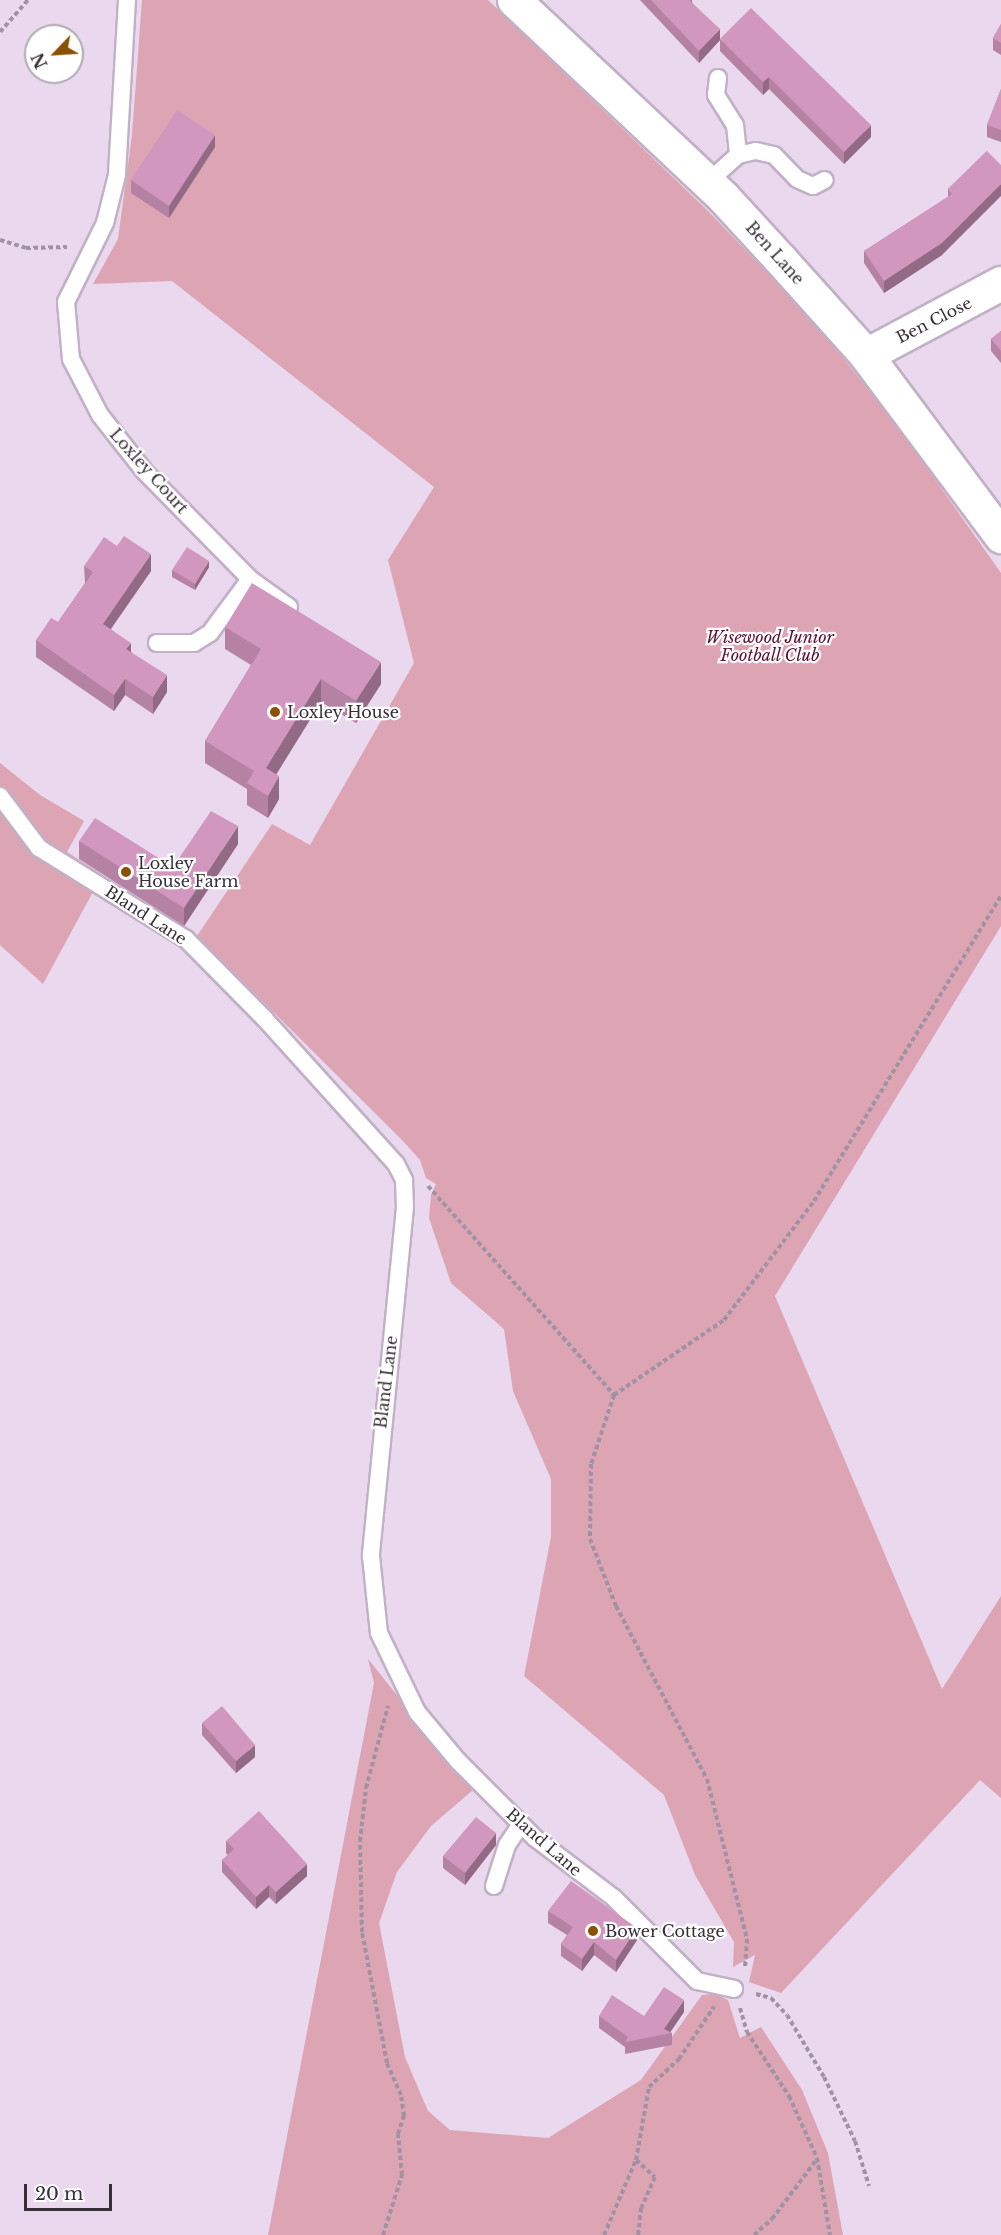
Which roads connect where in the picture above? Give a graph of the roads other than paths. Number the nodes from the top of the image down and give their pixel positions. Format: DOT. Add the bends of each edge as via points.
graph roads {
  1 [pos="127,0"];
  2 [pos="514,0"];
  3 [pos="718,78"];
  4 [pos="738,155"];
  5 [pos="825,180"];
  6 [pos="708,182"];
  7 [pos="1001,283"];
  8 [pos="866,354"];
  9 [pos="1001,536"];
  10 [pos="250,579"];
  11 [pos="308,619"];
  12 [pos="157,643"];
  13 [pos="0,796"];
  14 [pos="521,1824"];
  15 [pos="494,1886"];
  16 [pos="734,1989"];
  1 -- 10 [label="lane, Loxley Court" via="117,175 105,223 66,302 71,359 83,385 144,471"];
  2 -- 6 [label="street, Ben Lane"];
  3 -- 4 [label="lane" via="716,95 735,125"];
  4 -- 5 [label="lane" via="756,151 774,155 797,179 813,186"];
  4 -- 6 [label="lane"];
  6 -- 8 [label="street, Ben Lane"];
  7 -- 8 [label="street, Ben Close"];
  8 -- 9 [label="street, Ben Lane"];
  10 -- 11 [label="lane, Loxley Court"];
  10 -- 12 [label="lane" via="210,633 194,643"];
  13 -- 14 [label="lane, Bland Lane" via="39,848 186,939 396,1164 404,1180 403,1238 380,1435 371,1556 378,1633 417,1712 458,1761"];
  14 -- 15 [label="lane" via="507,1845"];
  14 -- 16 [label="lane, Bland Lane" via="614,1899 697,1981"];
}
